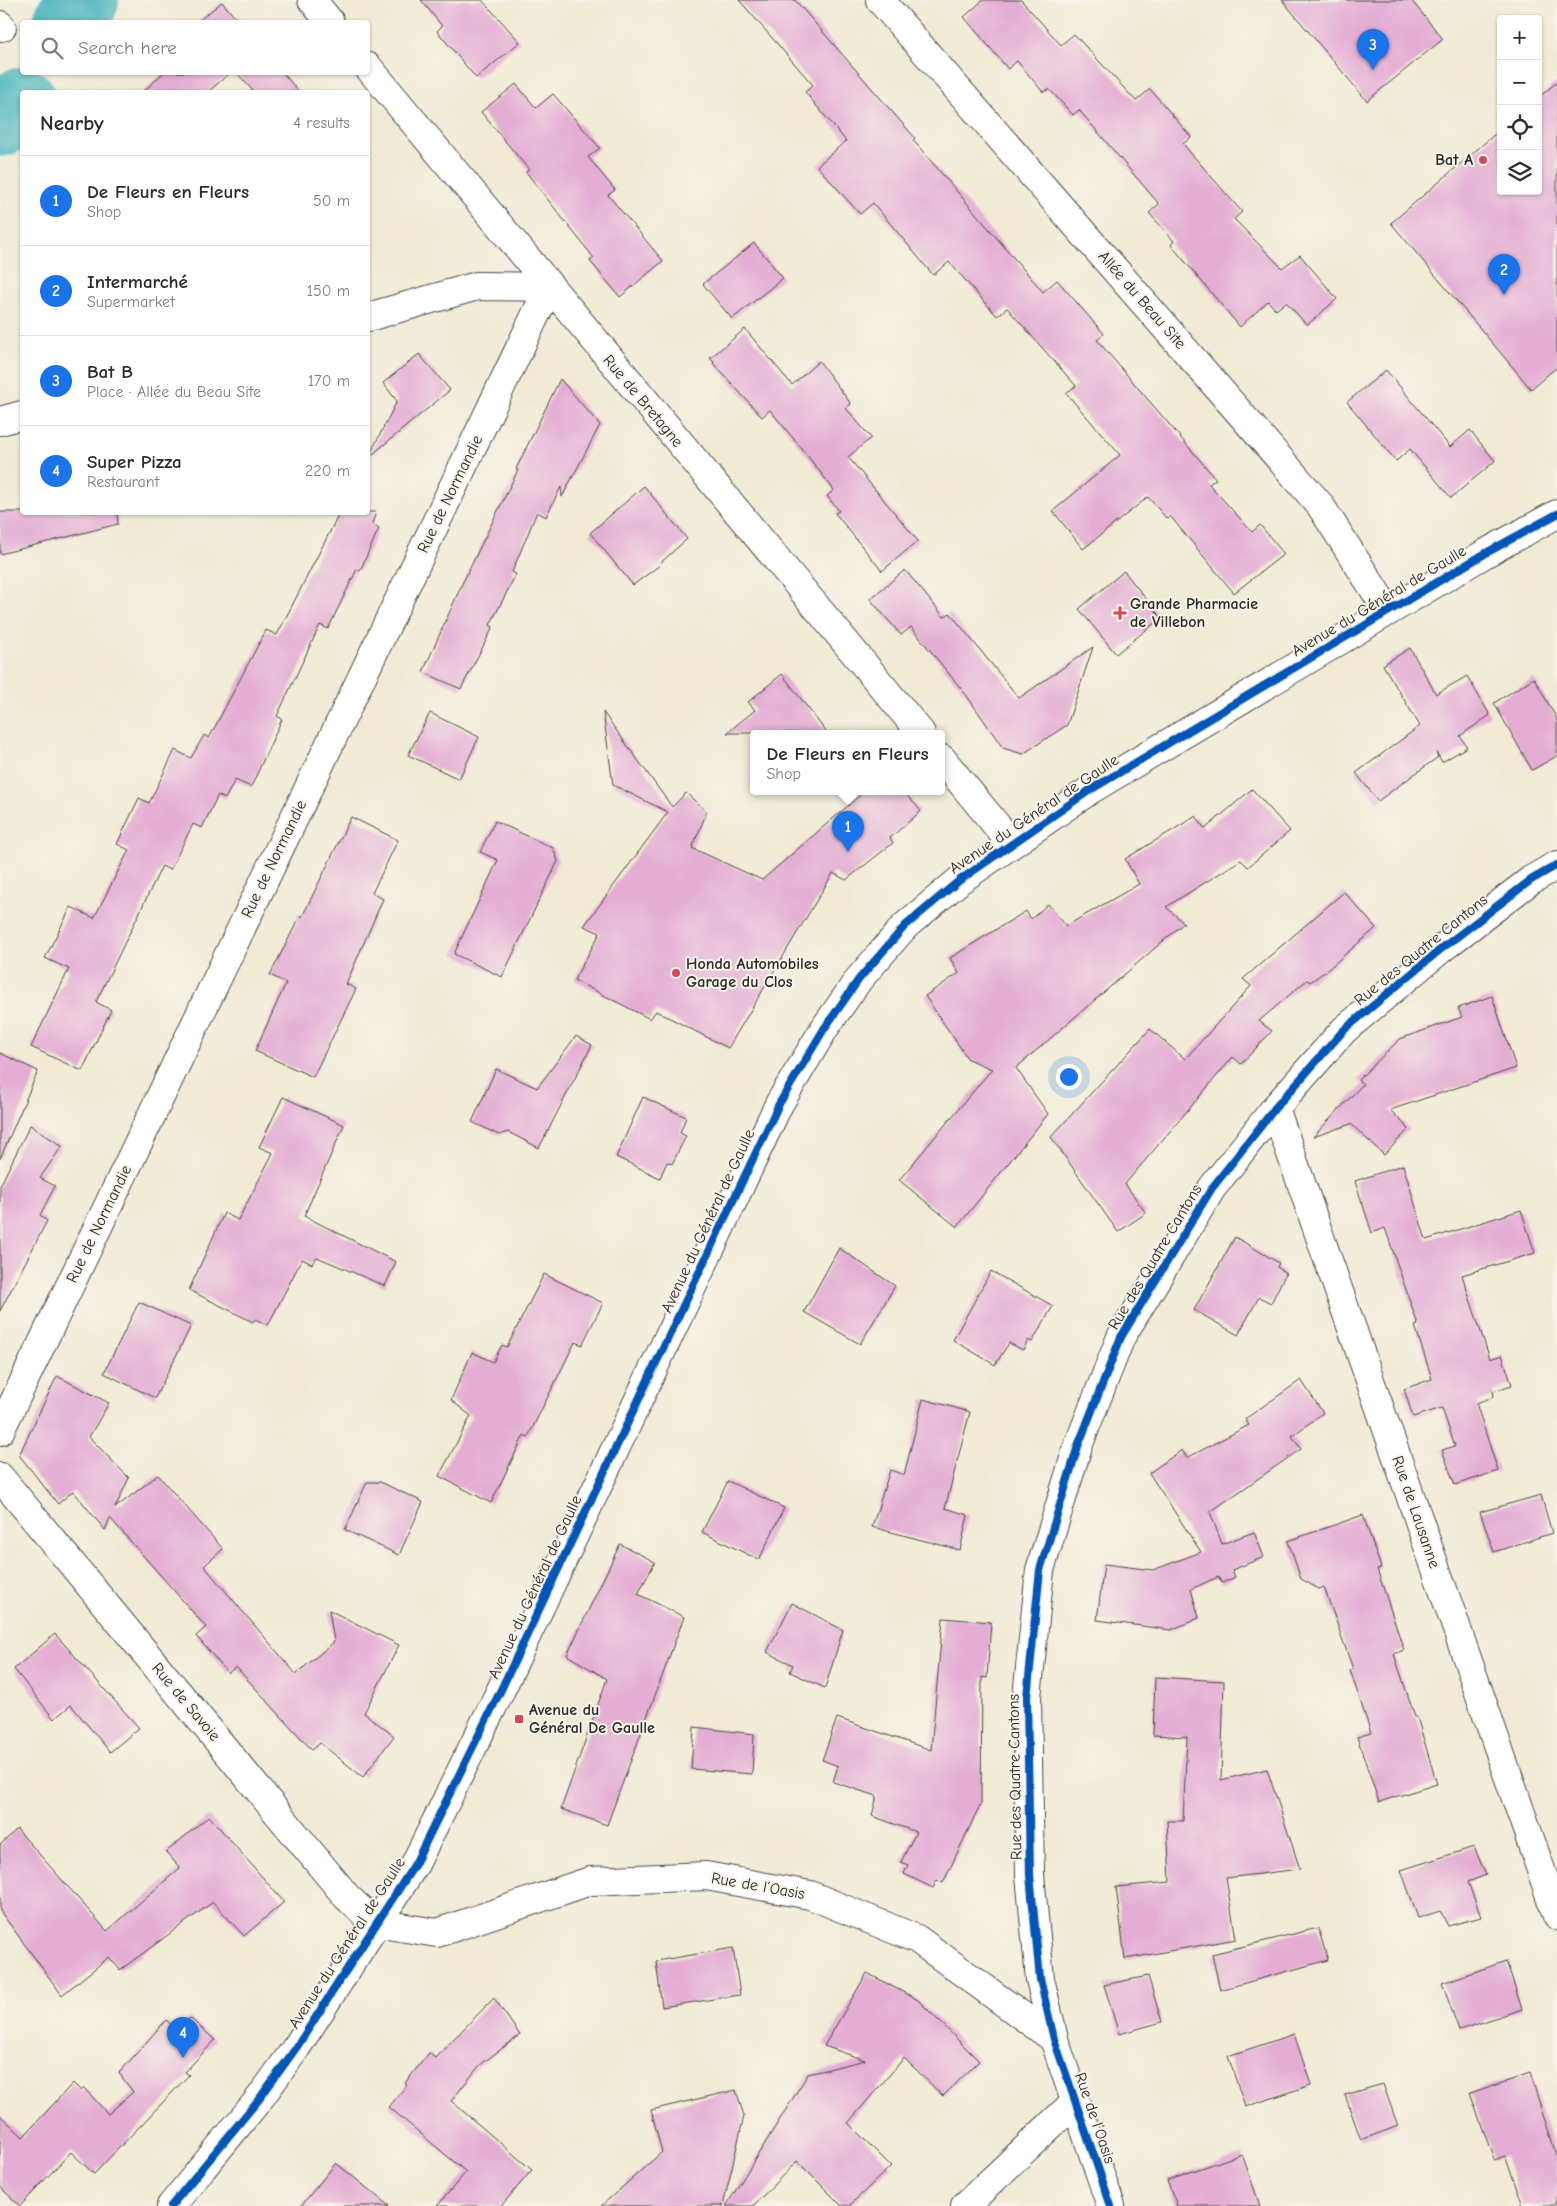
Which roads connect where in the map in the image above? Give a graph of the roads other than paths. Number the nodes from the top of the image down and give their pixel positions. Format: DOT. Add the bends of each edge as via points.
graph roads {
  1 [pos="312,0"];
  2 [pos="880,0"];
  3 [pos="328,20"];
  4 [pos="370,70"];
  5 [pos="549,287"];
  6 [pos="370,316"];
  7 [pos="20,416"];
  8 [pos="0,422"];
  9 [pos="1557,514"];
  10 [pos="1388,611"];
  11 [pos="918,730"];
  12 [pos="945,763"];
  13 [pos="1011,843"];
  14 [pos="1557,865"];
  15 [pos="1275,1108"];
  16 [pos="0,1431"];
  17 [pos="0,1477"];
  18 [pos="1557,1916"];
  19 [pos="375,1923"];
  20 [pos="1054,2039"];
  21 [pos="1075,2102"];
  22 [pos="172,2206"];
  23 [pos="965,2206"];
  24 [pos="1111,2206"];
  1 -- 3 [label="street"];
  2 -- 10 [label="street, Allée du Beau Site" via="1320,505"];
  4 -- 5 [label="street, Rue de Bretagne"];
  5 -- 6 [label="street" via="477,286"];
  5 -- 11 [label="street, Rue de Bretagne"];
  5 -- 16 [label="street, Rue de Normandie"];
  7 -- 8 [label="street"];
  9 -- 10 [label="street, Avenue du Général de Gaulle"];
  10 -- 13 [label="street, Avenue du Général de Gaulle" via="1090,790"];
  12 -- 13 [label="street"];
  13 -- 19 [label="street, Avenue du Général de Gaulle" via="905,926 854,986 784,1096 446,1805 415,1864"];
  14 -- 15 [label="street, Rue des Quatre Cantons" via="1531,880 1441,949 1344,1030"];
  15 -- 18 [label="street, Rue de Lausanne"];
  15 -- 20 [label="street, Rue des Quatre Cantons" via="1212,1188 1121,1337 1078,1446 1040,1570 1027,1697 1030,1875 1040,1979"];
  17 -- 19 [label="street, Rue de Savoie" via="348,1896"];
  19 -- 20 [label="street, Rue de l’Oasis" via="437,1933 590,1881 706,1876 810,1895 917,1939"];
  19 -- 22 [label="street, Avenue du Général de Gaulle" via="296,2048 260,2098"];
  20 -- 21 [label="street, Rue de l’Oasis"];
  21 -- 23 [label="street"];
  21 -- 24 [label="street, Rue de l’Oasis"];
}
